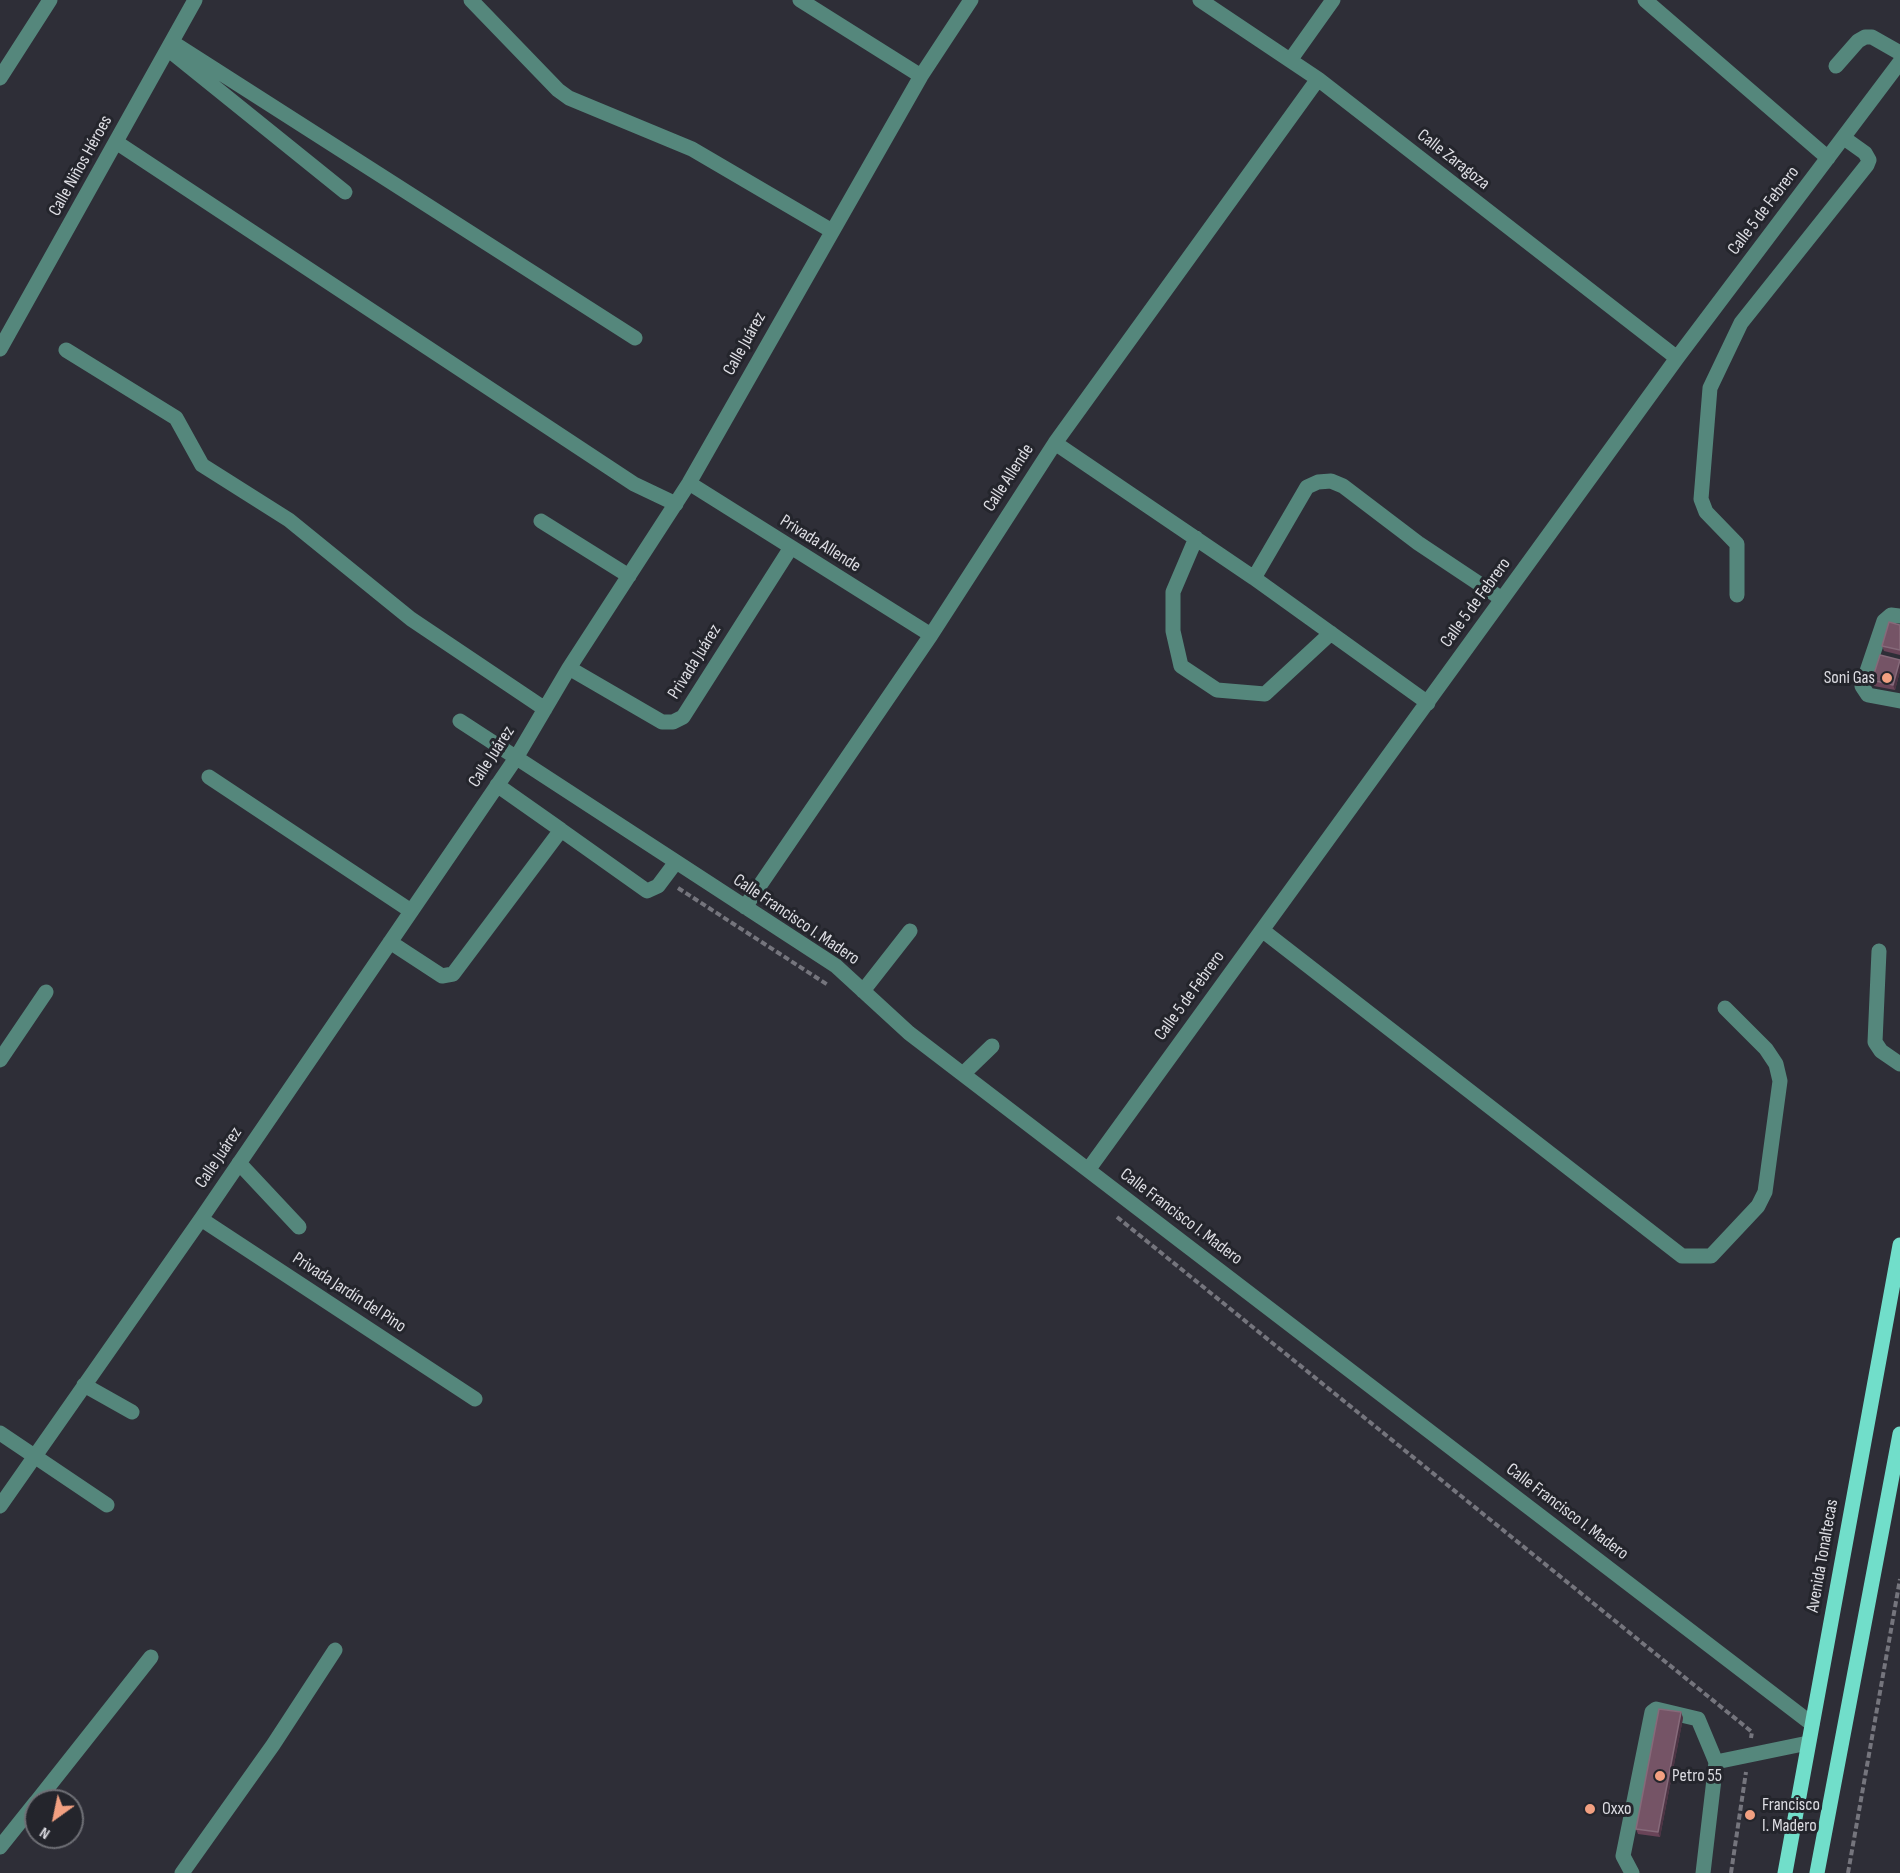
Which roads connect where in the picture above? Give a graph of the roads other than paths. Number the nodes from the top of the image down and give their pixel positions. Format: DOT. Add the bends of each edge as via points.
graph roads {
  1 [pos="50,0"];
  2 [pos="195,0"];
  3 [pos="471,0"];
  4 [pos="800,0"];
  5 [pos="971,0"];
  6 [pos="1200,0"];
  7 [pos="1333,0"];
  8 [pos="1645,0"];
  9 [pos="170,45"];
  10 [pos="1900,53"];
  11 [pos="1291,59"];
  12 [pos="1900,62"];
  13 [pos="1836,66"];
  14 [pos="921,76"];
  15 [pos="0,78"];
  16 [pos="1318,79"];
  17 [pos="1844,138"];
  18 [pos="116,142"];
  19 [pos="1828,158"];
  20 [pos="345,192"];
  21 [pos="832,231"];
  22 [pos="635,338"];
  23 [pos="0,349"];
  24 [pos="66,350"];
  25 [pos="1677,358"];
  26 [pos="1055,443"];
  27 [pos="689,483"];
  28 [pos="675,504"];
  29 [pos="541,521"];
  30 [pos="1196,538"];
  31 [pos="790,549"];
  32 [pos="629,576"];
  33 [pos="1254,578"];
  34 [pos="1737,595"];
  35 [pos="1502,599"];
  36 [pos="1900,616"];
  37 [pos="1331,633"];
  38 [pos="931,635"];
  39 [pos="570,668"];
  40 [pos="1900,701"];
  41 [pos="1428,703"];
  42 [pos="545,709"];
  43 [pos="460,721"];
  44 [pos="516,758"];
  45 [pos="210,777"];
  46 [pos="497,785"];
  47 [pos="561,830"];
  48 [pos="675,862"];
  49 [pos="745,907"];
  50 [pos="411,911"];
  51 [pos="1262,930"];
  52 [pos="910,931"];
  53 [pos="390,942"];
  54 [pos="1879,951"];
  55 [pos="863,991"];
  56 [pos="46,992"];
  57 [pos="1725,1008"];
  58 [pos="992,1046"];
  59 [pos="0,1060"];
  60 [pos="1900,1064"];
  61 [pos="963,1074"];
  62 [pos="239,1163"];
  63 [pos="1088,1170"];
  64 [pos="201,1219"];
  65 [pos="300,1227"];
  66 [pos="1900,1245"];
  67 [pos="84,1385"];
  68 [pos="475,1399"];
  69 [pos="132,1412"];
  70 [pos="0,1433"];
  71 [pos="1900,1434"];
  72 [pos="34,1457"];
  73 [pos="107,1505"];
  74 [pos="0,1506"];
  75 [pos="335,1650"];
  76 [pos="151,1657"];
  77 [pos="1812,1724"];
  78 [pos="1808,1743"];
  79 [pos="1716,1762"];
  80 [pos="46,1789"];
  81 [pos="24,1816"];
  82 [pos="0,1847"];
  83 [pos="182,1873"];
  84 [pos="1632,1873"];
  85 [pos="1703,1873"];
  86 [pos="1785,1873"];
  87 [pos="1817,1873"];
  1 -- 15 [label="street"];
  2 -- 9 [label="street, Calle Niños Héroes"];
  3 -- 21 [label="street" via="569,98 692,149"];
  4 -- 14 [label="street"];
  5 -- 14 [label="street, Calle Juárez"];
  6 -- 11 [label="street, Calle Zaragoza"];
  7 -- 11 [label="street"];
  8 -- 19 [label="street"];
  9 -- 18 [label="street, Calle Niños Héroes"];
  9 -- 20 [label="street"];
  9 -- 22 [label="street"];
  10 -- 13 [label="street" via="1865,37"];
  11 -- 16 [label="street, Calle Zaragoza"];
  12 -- 17 [label="street, Calle 5 de Febrero"];
  14 -- 21 [label="street, Calle Juárez"];
  16 -- 25 [label="street, Calle Zaragoza"];
  16 -- 26 [label="street, Calle Allende"];
  17 -- 19 [label="street, Calle 5 de Febrero"];
  17 -- 34 [label="street" via="1865,153 1867,165 1741,323 1710,388 1701,499 1706,512 1737,544"];
  18 -- 23 [label="street, Calle Niños Héroes"];
  18 -- 28 [label="street" via="634,484"];
  19 -- 25 [label="street, Calle 5 de Febrero"];
  21 -- 27 [label="street, Calle Juárez"];
  24 -- 42 [label="street" via="176,418 202,465 288,520 411,619"];
  25 -- 35 [label="street, Calle 5 de Febrero"];
  26 -- 30 [label="street"];
  26 -- 38 [label="street, Calle Allende"];
  27 -- 28 [label="street, Calle Juárez"];
  27 -- 31 [label="street, Privada Allende"];
  28 -- 32 [label="street, Calle Juárez"];
  29 -- 32 [label="street"];
  30 -- 33 [label="street"];
  30 -- 37 [label="street" via="1173,592 1173,631 1181,666 1216,690 1265,694"];
  31 -- 38 [label="street, Privada Allende"];
  31 -- 39 [label="street, Privada Juárez" via="683,717 662,722"];
  32 -- 39 [label="street, Calle Juárez"];
  33 -- 35 [label="street" via="1307,487 1331,481"];
  33 -- 37 [label="street"];
  35 -- 41 [label="street, Calle 5 de Febrero"];
  36 -- 40 [label="street" via="1891,615 1884,621 1862,686 1868,695"];
  37 -- 41 [label="street"];
  38 -- 49 [label="street, Calle Allende"];
  39 -- 42 [label="street, Calle Juárez"];
  41 -- 51 [label="street, Calle 5 de Febrero"];
  42 -- 44 [label="street, Calle Juárez"];
  43 -- 44 [label="street, Calle Francisco I. Madero"];
  44 -- 46 [label="street, Calle Juárez"];
  44 -- 48 [label="street, Calle Francisco I. Madero"];
  45 -- 50 [label="street"];
  46 -- 47 [label="street"];
  46 -- 50 [label="street, Calle Juárez"];
  47 -- 48 [label="street" via="647,891 663,879"];
  47 -- 53 [label="street" via="453,974 442,976"];
  48 -- 49 [label="street, Calle Francisco I. Madero"];
  49 -- 55 [label="street, Calle Francisco I. Madero" via="836,966"];
  50 -- 53 [label="street, Calle Juárez"];
  51 -- 57 [label="street" via="1682,1256 1711,1256 1758,1206 1765,1192 1780,1081 1776,1064 1766,1049"];
  51 -- 63 [label="street, Calle 5 de Febrero"];
  52 -- 55 [label="street"];
  53 -- 62 [label="street, Calle Juárez"];
  54 -- 60 [label="street" via="1875,1042"];
  55 -- 61 [label="street, Calle Francisco I. Madero"];
  56 -- 59 [label="street"];
  58 -- 61 [label="street"];
  61 -- 63 [label="street, Calle Francisco I. Madero"];
  62 -- 64 [label="street, Calle Juárez"];
  62 -- 65 [label="street"];
  63 -- 77 [label="street, Calle Francisco I. Madero"];
  64 -- 67 [label="street, Calle Juárez"];
  64 -- 68 [label="street, Privada Jardín del Pino"];
  66 -- 77 [label="main road, Avenida Tonaltecas"];
  67 -- 69 [label="street"];
  67 -- 72 [label="street, Calle Juárez"];
  70 -- 72 [label="street"];
  71 -- 87 [label="main road"];
  72 -- 73 [label="street"];
  72 -- 74 [label="street, Calle Juárez"];
  75 -- 83 [label="street"];
  76 -- 80 [label="street"];
  77 -- 78 [label="main road, Avenida Tonaltecas"];
  78 -- 79 [label="street"];
  78 -- 86 [label="main road, Avenida Tonaltecas"];
  79 -- 84 [label="street" via="1698,1719 1652,1712 1623,1856"];
  79 -- 85 [label="street"];
  81 -- 82 [label="street"];
}
